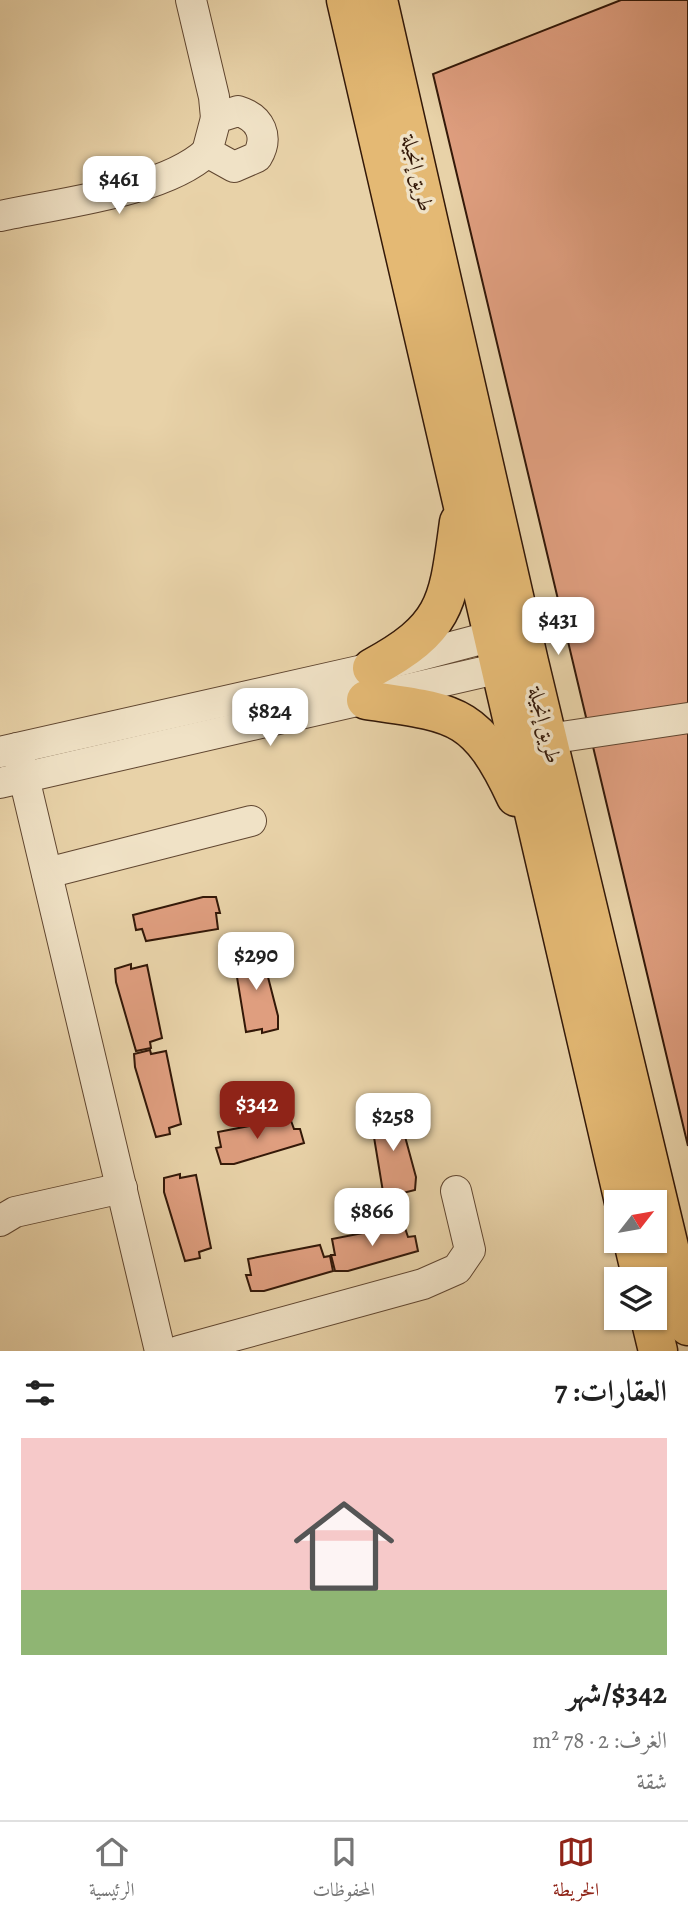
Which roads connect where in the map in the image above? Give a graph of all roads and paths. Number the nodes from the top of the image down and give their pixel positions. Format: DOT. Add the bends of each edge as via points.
graph roads {
  1 [pos="191,0"];
  2 [pos="346,0"];
  3 [pos="378,0"];
  4 [pos="216,118"];
  5 [pos="207,152"];
  6 [pos="0,216"];
  7 [pos="463,503"];
  8 [pos="512,649"];
  9 [pos="369,684"];
  10 [pos="688,718"];
  11 [pos="548,739"];
  12 [pos="8,750"];
  13 [pos="12,780"];
  14 [pos="251,821"];
  15 [pos="547,861"];
  16 [pos="47,873"];
  17 [pos="122,1188"];
  18 [pos="621,1190"];
  19 [pos="456,1191"];
  20 [pos="0,1221"];
  21 [pos="688,1326"];
  22 [pos="653,1330"];
  23 [pos="160,1351"];
  24 [pos="179,1351"];
  25 [pos="658,1351"];
  1 -- 4 [label="street"];
  2 -- 7 [label="main road, طريق إنجيلة"];
  3 -- 8 [label="main road, طريق إنجيلة"];
  4 -- 5 [label="street"];
  4 -- 5 [label="street" via="238,111 254,118 263,132 261,150 251,162 234,167"];
  5 -- 6 [label="street" via="182,171 144,184"];
  7 -- 8 [label="main road, طريق إنجيلة"];
  7 -- 9 [label="main road" via="450,587 442,606 419,638"];
  8 -- 9 [label="street"];
  8 -- 11 [label="main road, طريق إنجيلة"];
  8 -- 15 [label="main road, طريق إنجيلة"];
  9 -- 12 [label="street"];
  9 -- 13 [label="street"];
  9 -- 15 [label="main road" via="447,715 481,737 502,768"];
  10 -- 11 [label="street"];
  11 -- 21 [label="main road, طريق إنجيلة"];
  12 -- 13 [label="street"];
  13 -- 16 [label="street"];
  14 -- 16 [label="street"];
  15 -- 18 [label="main road, طريق إنجيلة"];
  16 -- 17 [label="street"];
  17 -- 20 [label="street" via="15,1212"];
  17 -- 23 [label="street"];
  19 -- 24 [label="street" via="470,1250 457,1269 424,1284"];
  22 -- 25 [label="main road"];
}
